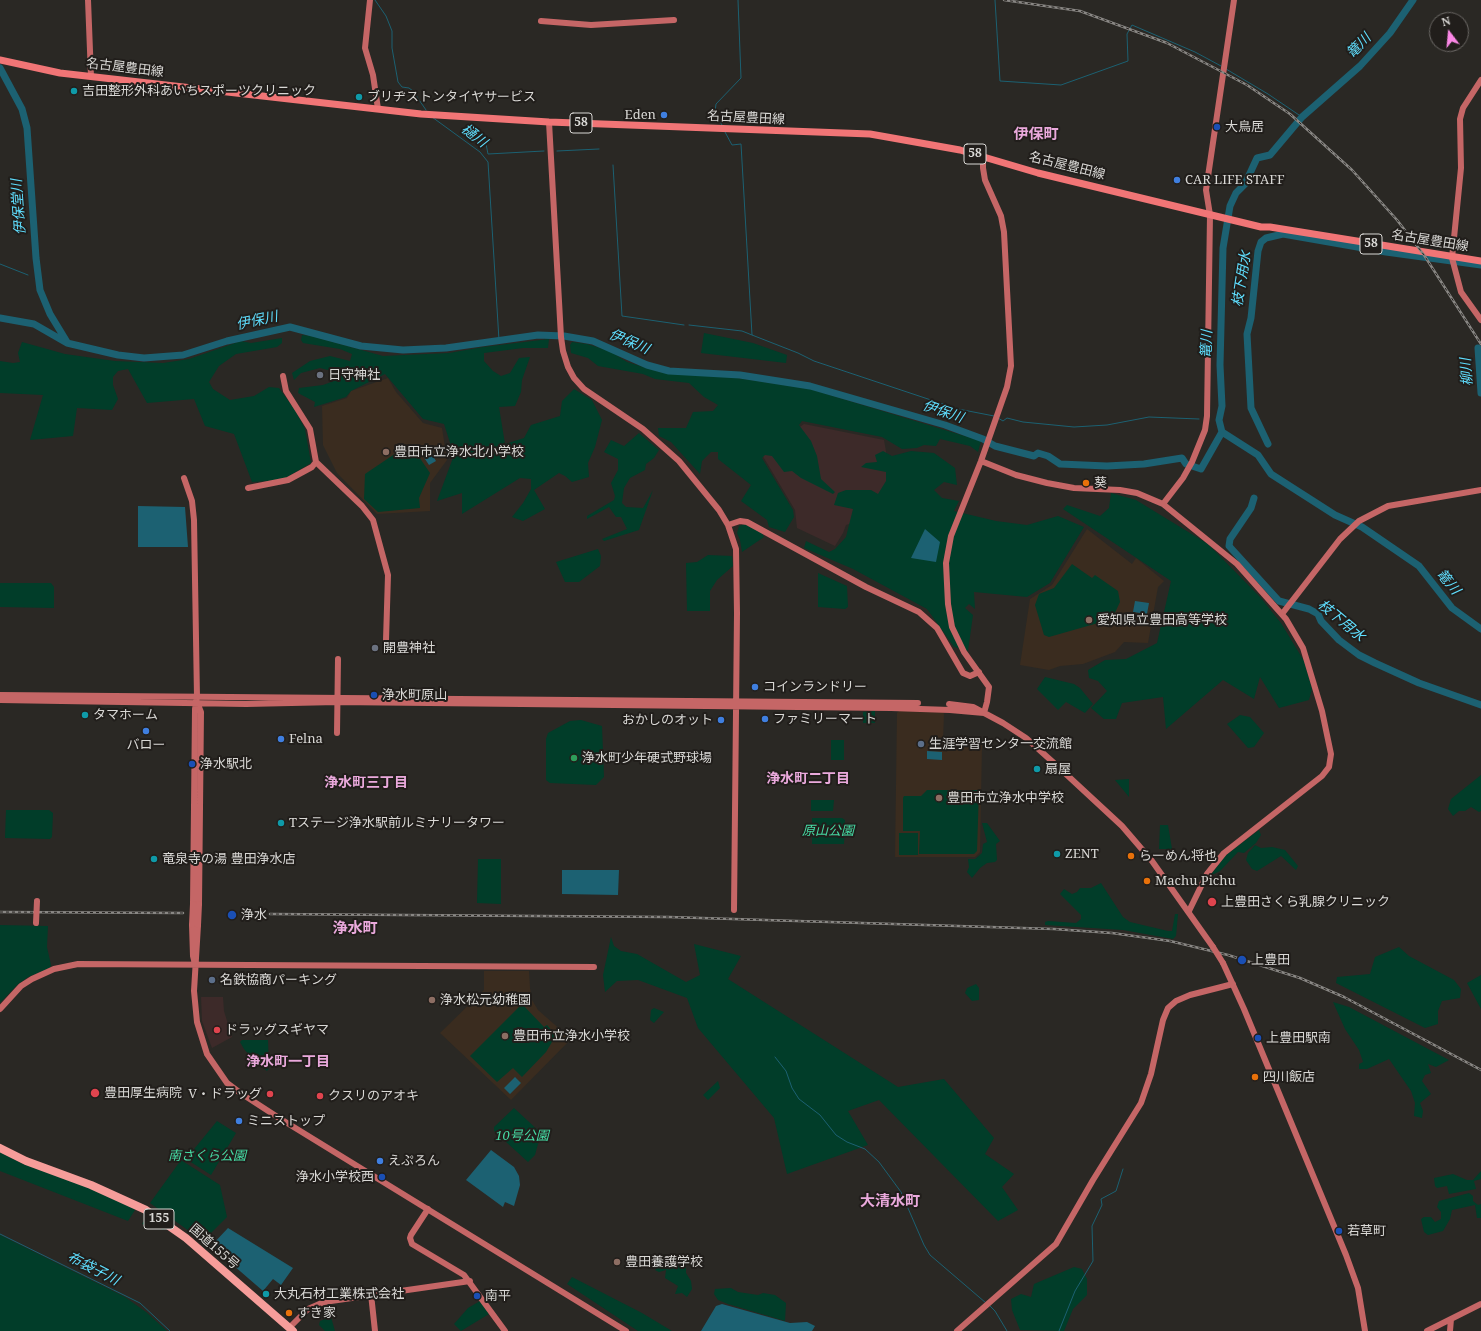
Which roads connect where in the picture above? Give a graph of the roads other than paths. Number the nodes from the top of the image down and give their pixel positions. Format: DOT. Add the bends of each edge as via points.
graph roads {
  1 [pos="88,0"];
  2 [pos="370,0"];
  3 [pos="1234,0"];
  4 [pos="674,20"];
  5 [pos="541,22"];
  6 [pos="0,60"];
  7 [pos="91,76"];
  8 [pos="1481,80"];
  9 [pos="378,109"];
  10 [pos="548,122"];
  11 [pos="983,156"];
  12 [pos="1214,216"];
  13 [pos="1452,257"];
  14 [pos="1481,261"];
  15 [pos="1481,320"];
  16 [pos="283,376"];
  17 [pos="982,461"];
  18 [pos="316,462"];
  19 [pos="184,478"];
  20 [pos="248,488"];
  21 [pos="1481,490"];
  22 [pos="1163,504"];
  23 [pos="728,525"];
  24 [pos="1284,611"];
  25 [pos="386,640"];
  26 [pos="338,659"];
  27 [pos="979,672"];
  28 [pos="0,695"];
  29 [pos="0,700"];
  30 [pos="197,700"];
  31 [pos="337,700"];
  32 [pos="918,703"];
  33 [pos="736,704"];
  34 [pos="949,704"];
  35 [pos="984,713"];
  36 [pos="337,733"];
  37 [pos="37,901"];
  38 [pos="734,910"];
  39 [pos="1189,911"];
  40 [pos="36,923"];
  41 [pos="195,964"];
  42 [pos="594,967"];
  43 [pos="1233,984"];
  44 [pos="0,1009"];
  45 [pos="0,1148"];
  46 [pos="428,1209"];
  47 [pos="470,1281"];
  48 [pos="371,1294"];
  49 [pos="1481,1304"];
  50 [pos="1451,1319"];
  51 [pos="291,1330"];
  52 [pos="375,1331"];
  53 [pos="505,1331"];
  54 [pos="626,1331"];
  55 [pos="958,1331"];
  56 [pos="1365,1331"];
  57 [pos="1428,1331"];
  58 [pos="1450,1331"];
  1 -- 7 [label="street"];
  2 -- 9 [label="street" via="366,48"];
  3 -- 12 [label="street" via="1206,187"];
  4 -- 5 [label="street" via="592,25"];
  6 -- 7 [label="main road, 名古屋豊田線 / 58" via="60,73"];
  7 -- 9 [label="main road, 名古屋豊田線 / 58"];
  8 -- 13 [label="street" via="1463,108 1460,119 1461,168"];
  9 -- 10 [label="main road, 名古屋豊田線 / 58" via="441,116"];
  10 -- 11 [label="main road, 名古屋豊田線 / 58" via="870,134 920,141"];
  10 -- 23 [label="street" via="560,322 568,367 579,383 593,396 643,429 668,450 708,495"];
  11 -- 12 [label="main road, 名古屋豊田線 / 58" via="1038,173"];
  11 -- 17 [label="street" via="983,173 1001,216 1004,232 1011,366 1007,387"];
  12 -- 13 [label="main road, 名古屋豊田線 / 58" via="1261,227"];
  12 -- 22 [label="street" via="1208,264 1205,430 1183,478"];
  13 -- 14 [label="main road, 名古屋豊田線 / 58"];
  13 -- 15 [label="street" via="1462,292"];
  16 -- 18 [label="street" via="286,391 310,429"];
  17 -- 22 [label="street" via="1016,475 1047,483 1074,488 1120,490"];
  17 -- 27 [label="street" via="952,536 946,563 952,627 964,652"];
  18 -- 20 [label="street" via="312,467 288,480"];
  18 -- 25 [label="street" via="373,520 388,575"];
  19 -- 30 [label="street" via="192,501 194,520"];
  21 -- 24 [label="street" via="1388,506 1370,514 1350,528"];
  22 -- 24 [label="street" via="1237,564"];
  23 -- 27 [label="street" via="740,521 747,522 866,587 919,612 937,628 963,673 970,676"];
  23 -- 33 [label="street" via="736,549 737,568"];
  24 -- 39 [label="street" via="1312,672 1331,754 1330,763 1322,776 1224,853 1206,874"];
  26 -- 31 [label="street"];
  27 -- 35 [label="street" via="989,687"];
  28 -- 30 [label="street"];
  29 -- 30 [label="street"];
  30 -- 31 [label="street" via="246,704"];
  30 -- 41 [label="street, bridge" via="194,709 196,904 192,956"];
  31 -- 33 [label="street"];
  31 -- 36 [label="street"];
  32 -- 33 [label="street"];
  33 -- 35 [label="street" via="932,709"];
  33 -- 38 [label="street"];
  34 -- 35 [label="street" via="973,707"];
  35 -- 39 [label="street" via="1026,738 1119,824 1152,861"];
  37 -- 40 [label="street, bridge"];
  39 -- 43 [label="street, bridge" via="1223,963"];
  41 -- 42 [label="street"];
  41 -- 44 [label="street" via="68,965 32,979 18,989"];
  41 -- 46 [label="street" via="195,1005 200,1034 213,1064 227,1083 279,1118"];
  43 -- 55 [label="street" via="1185,996 1168,1008 1141,1103 1056,1244"];
  43 -- 56 [label="street" via="1346,1255 1358,1288"];
  45 -- 51 [label="highway, 国道155号 / 155" via="146,1210 186,1238"];
  46 -- 47 [label="street" via="411,1235 412,1244"];
  46 -- 54 [label="street"];
  47 -- 48 [label="street"];
  47 -- 53 [label="street"];
  48 -- 51 [label="street" via="316,1305 302,1314"];
  48 -- 52 [label="street"];
  49 -- 50 [label="street"];
  50 -- 57 [label="street"];
  50 -- 58 [label="street"];
}
